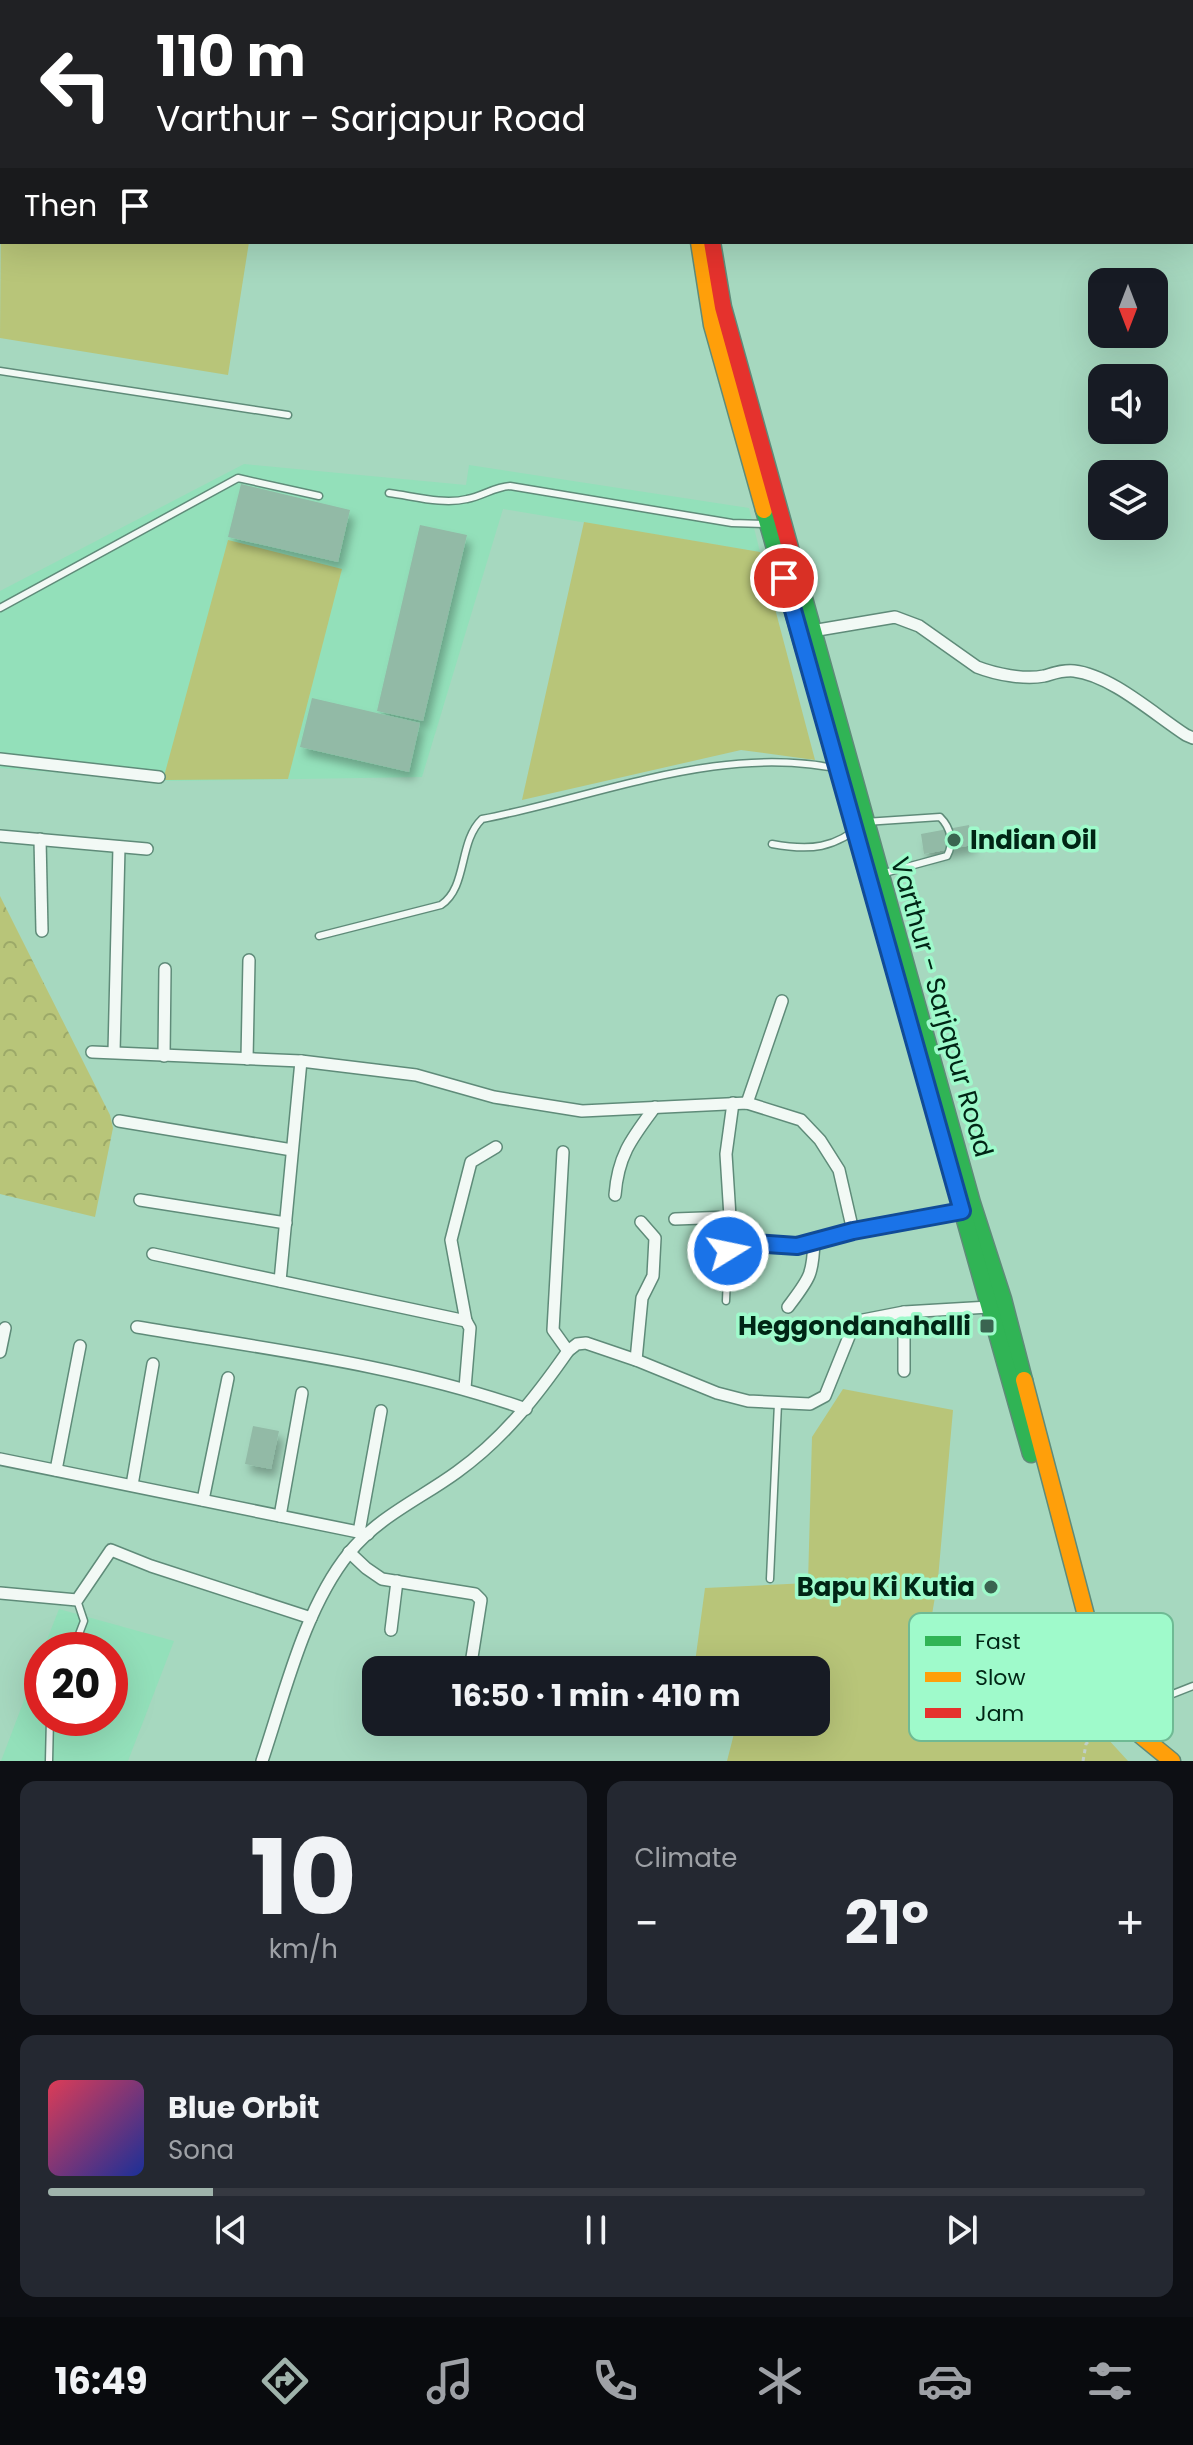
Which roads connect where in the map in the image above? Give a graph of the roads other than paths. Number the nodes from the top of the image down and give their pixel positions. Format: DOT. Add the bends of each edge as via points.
graph roads {
  1 [pos="699,244"];
  2 [pos="712,244"];
  3 [pos="0,371"];
  4 [pos="288,415"];
  5 [pos="389,493"];
  6 [pos="319,496"];
  7 [pos="777,525"];
  8 [pos="0,608"];
  9 [pos="812,631"];
  10 [pos="1193,738"];
  11 [pos="0,759"];
  12 [pos="845,770"];
  13 [pos="159,777"];
  14 [pos="860,826"];
  15 [pos="0,836"];
  16 [pos="40,839"];
  17 [pos="772,844"];
  18 [pos="119,847"];
  19 [pos="147,849"];
  20 [pos="880,875"];
  21 [pos="42,931"];
  22 [pos="319,936"];
  23 [pos="249,960"];
  24 [pos="165,969"];
  25 [pos="782,1001"];
  26 [pos="92,1052"];
  27 [pos="114,1052"];
  28 [pos="164,1056"];
  29 [pos="247,1059"];
  30 [pos="301,1061"];
  31 [pos="733,1103"];
  32 [pos="747,1103"];
  33 [pos="655,1107"];
  34 [pos="119,1121"];
  35 [pos="496,1147"];
  36 [pos="292,1150"];
  37 [pos="563,1152"];
  38 [pos="615,1195"];
  39 [pos="140,1200"];
  40 [pos="962,1211"];
  41 [pos="675,1219"];
  42 [pos="641,1222"];
  43 [pos="286,1223"];
  44 [pos="853,1231"];
  45 [pos="814,1240"];
  46 [pos="738,1242"];
  47 [pos="153,1254"];
  48 [pos="280,1281"];
  49 [pos="726,1301"];
  50 [pos="788,1307"];
  51 [pos="989,1307"];
  52 [pos="904,1312"];
  53 [pos="466,1321"];
  54 [pos="137,1327"];
  55 [pos="5,1328"];
  56 [pos="80,1346"];
  57 [pos="568,1351"];
  58 [pos="0,1352"];
  59 [pos="636,1360"];
  60 [pos="153,1364"];
  61 [pos="904,1371"];
  62 [pos="228,1378"];
  63 [pos="465,1388"];
  64 [pos="302,1393"];
  65 [pos="778,1403"];
  66 [pos="526,1409"];
  67 [pos="381,1411"];
  68 [pos="0,1459"];
  69 [pos="56,1470"];
  70 [pos="132,1485"];
  71 [pos="203,1500"];
  72 [pos="280,1516"];
  73 [pos="363,1533"];
  74 [pos="349,1552"];
  75 [pos="770,1579"];
  76 [pos="397,1581"];
  77 [pos="0,1593"];
  78 [pos="77,1600"];
  79 [pos="1078,1613"];
  80 [pos="1085,1613"];
  81 [pos="311,1618"];
  82 [pos="391,1630"];
  83 [pos="80,1632"];
  84 [pos="472,1656"];
  85 [pos="1193,1686"];
  86 [pos="1173,1694"];
  87 [pos="50,1736"];
  88 [pos="1137,1741"];
  89 [pos="1147,1741"];
  90 [pos="49,1761"];
  91 [pos="262,1761"];
  92 [pos="1151,1761"];
  93 [pos="1172,1761"];
  1 -- 7 [label="main road, Varthur - Sarjapur Road" via="712,325"];
  2 -- 7 [label="main road, Varthur - Sarjapur Road"];
  3 -- 4 [label="lane"];
  5 -- 7 [label="lane" via="455,501 510,486 732,523"];
  6 -- 8 [label="lane" via="238,478"];
  7 -- 9 [label="main road, Varthur - Sarjapur Road"];
  7 -- 12 [label="main road, Varthur - Sarjapur Road"];
  9 -- 10 [label="street" via="895,617 908,620 987,670 1024,676 1083,672 1123,690"];
  9 -- 12 [label="main road, Varthur - Sarjapur Road"];
  11 -- 13 [label="street"];
  12 -- 14 [label="main road, Varthur - Sarjapur Road"];
  12 -- 22 [label="lane" via="742,761 482,819 470,834 448,900"];
  14 -- 17 [label="lane" via="819,848"];
  14 -- 20 [label="main road, Varthur - Sarjapur Road"];
  14 -- 20 [label="lane" via="940,817 947,824 947,856"];
  14 -- 40 [label="main road, Varthur - Sarjapur Road"];
  15 -- 16 [label="street"];
  16 -- 18 [label="street"];
  16 -- 21 [label="street"];
  18 -- 19 [label="street"];
  18 -- 27 [label="street"];
  20 -- 80 [label="main road, Varthur - Sarjapur Road" via="1003,1299"];
  23 -- 29 [label="street"];
  24 -- 28 [label="street"];
  25 -- 32 [label="street"];
  26 -- 27 [label="street"];
  27 -- 28 [label="street"];
  28 -- 29 [label="street"];
  29 -- 30 [label="street"];
  30 -- 33 [label="street" via="416,1075 494,1097 582,1111"];
  30 -- 36 [label="street"];
  31 -- 32 [label="street"];
  31 -- 33 [label="street"];
  31 -- 41 [label="street" via="726,1154 730,1217"];
  32 -- 44 [label="street" via="801,1120 820,1140 839,1170"];
  33 -- 38 [label="street" via="627,1144"];
  34 -- 36 [label="street"];
  35 -- 53 [label="street" via="471,1162 451,1240"];
  36 -- 43 [label="street"];
  37 -- 57 [label="street" via="553,1330"];
  39 -- 43 [label="street"];
  40 -- 44 [label="street"];
  40 -- 51 [label="main road, Varthur - Sarjapur Road"];
  42 -- 59 [label="street" via="655,1238"];
  43 -- 48 [label="street"];
  44 -- 45 [label="street"];
  45 -- 46 [label="street" via="797,1246"];
  45 -- 50 [label="street" via="809,1280"];
  46 -- 49 [label="lane" via="728,1251"];
  47 -- 48 [label="street"];
  48 -- 53 [label="street"];
  51 -- 52 [label="street"];
  51 -- 79 [label="main road, Varthur - Sarjapur Road"];
  52 -- 61 [label="street"];
  52 -- 65 [label="street" via="863,1320 850,1334 819,1401"];
  53 -- 63 [label="street" via="470,1328"];
  54 -- 63 [label="street"];
  55 -- 58 [label="street"];
  56 -- 69 [label="street"];
  57 -- 59 [label="street" via="586,1343"];
  57 -- 66 [label="street"];
  59 -- 65 [label="street" via="717,1393"];
  60 -- 70 [label="street"];
  62 -- 71 [label="street"];
  63 -- 66 [label="street"];
  64 -- 72 [label="street"];
  65 -- 75 [label="lane"];
  66 -- 73 [label="street" via="454,1475"];
  67 -- 73 [label="street"];
  68 -- 69 [label="street"];
  69 -- 70 [label="street"];
  70 -- 71 [label="street"];
  71 -- 72 [label="street"];
  72 -- 73 [label="street"];
  73 -- 74 [label="street"];
  74 -- 76 [label="street" via="382,1579"];
  74 -- 81 [label="street"];
  76 -- 82 [label="street"];
  76 -- 84 [label="street" via="475,1594 481,1600"];
  77 -- 78 [label="street"];
  78 -- 81 [label="street" via="111,1550"];
  78 -- 83 [label="lane" via="84,1621"];
  81 -- 91 [label="street"];
  85 -- 86 [label="lane"];
  87 -- 90 [label="lane"];
  88 -- 92 [label="main road, Varthur - Sarjapur Road"];
  89 -- 93 [label="main road, Varthur - Sarjapur Road"];
}
